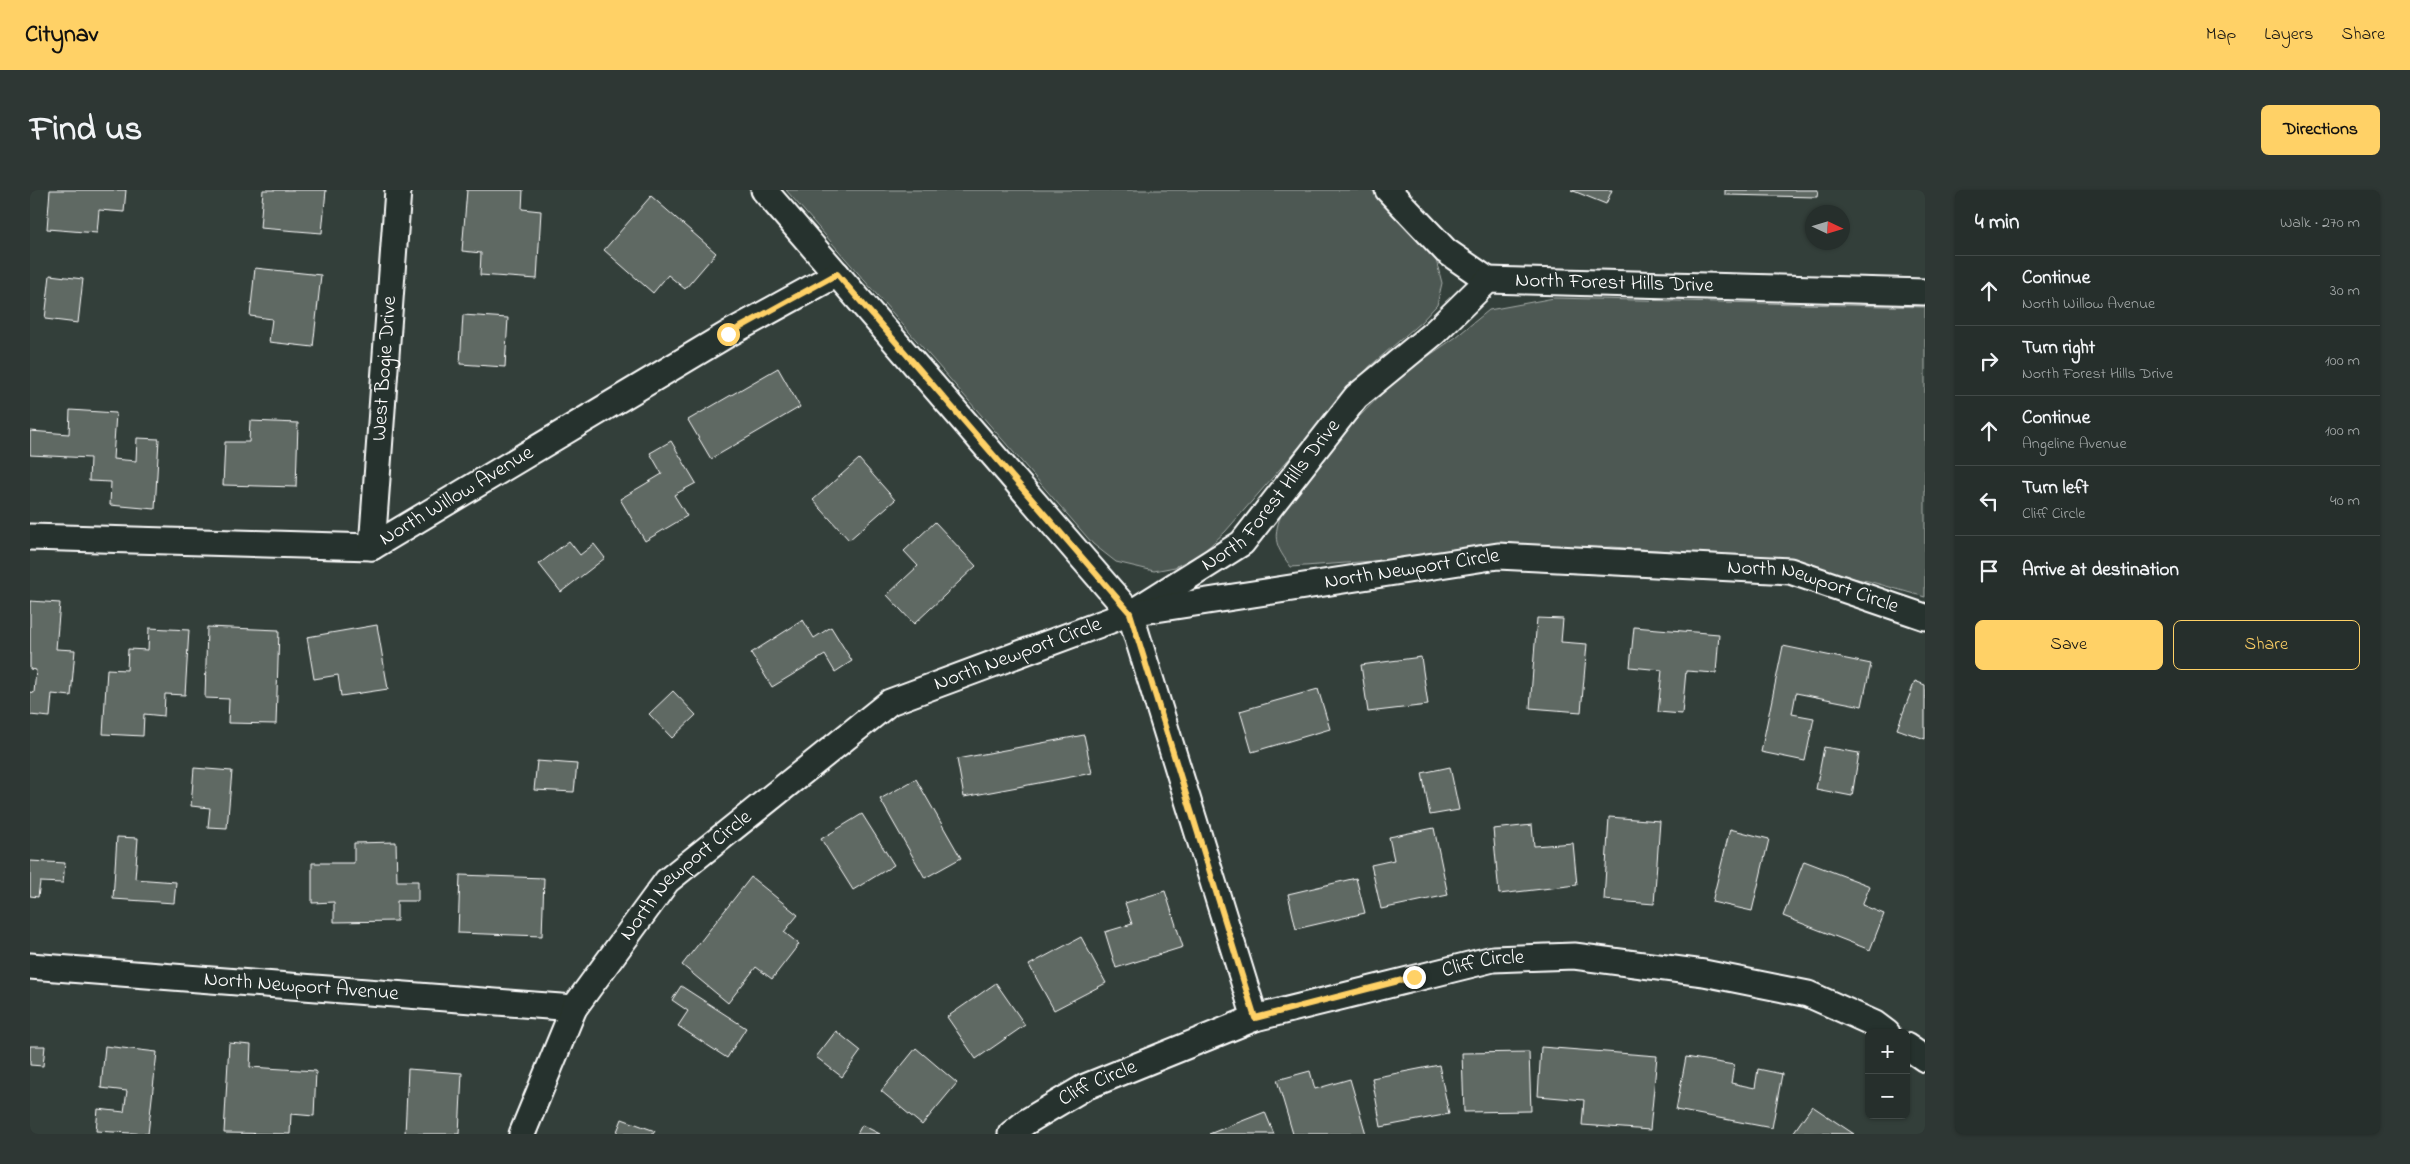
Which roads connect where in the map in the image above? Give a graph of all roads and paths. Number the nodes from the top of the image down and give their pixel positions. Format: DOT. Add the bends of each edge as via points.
graph roads {
  1 [pos="398,190"];
  2 [pos="764,190"];
  3 [pos="1388,190"];
  4 [pos="837,274"];
  5 [pos="1488,280"];
  6 [pos="1925,292"];
  7 [pos="30,537"];
  8 [pos="372,546"];
  9 [pos="1130,613"];
  10 [pos="1925,617"];
  11 [pos="30,966"];
  12 [pos="574,1008"];
  13 [pos="1255,1018"];
  14 [pos="1882,1029"];
  15 [pos="1910,1049"];
  16 [pos="1925,1059"];
  17 [pos="522,1134"];
  18 [pos="1011,1134"];
  1 -- 8 [label="street, West Bogie Drive"];
  2 -- 4 [label="street"];
  3 -- 5 [label="street" via="1446,252"];
  4 -- 8 [label="street, North Willow Avenue" via="728,334"];
  4 -- 9 [label="street"];
  5 -- 6 [label="street, North Forest Hills Drive"];
  5 -- 9 [label="street, North Forest Hills Drive" via="1435,332 1356,397 1242,543"];
  7 -- 8 [label="street, North Willow Avenue"];
  9 -- 10 [label="street, North Newport Circle" via="1498,556 1790,571"];
  9 -- 12 [label="street, North Newport Circle" via="890,702 667,881"];
  9 -- 13 [label="street"];
  11 -- 12 [label="street, North Newport Avenue"];
  12 -- 17 [label="street, North Newport Circle"];
  13 -- 14 [label="street, Cliff Circle" via="1493,958 1574,956 1704,973 1808,994"];
  13 -- 18 [label="street, Cliff Circle" via="1085,1087"];
  15 -- 16 [label="street"];
}
